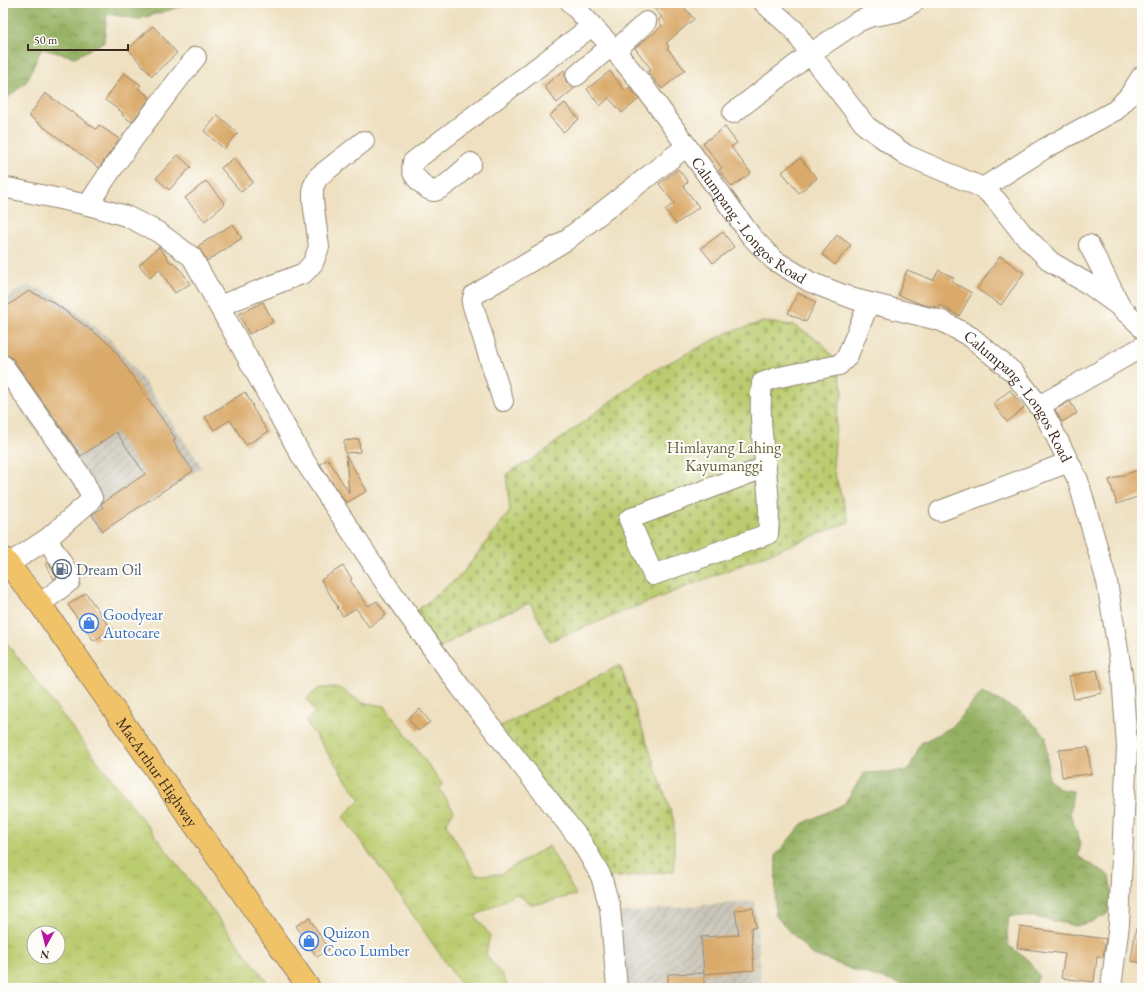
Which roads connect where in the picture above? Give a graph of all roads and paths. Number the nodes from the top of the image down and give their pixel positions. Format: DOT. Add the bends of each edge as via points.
graph roads {
  1 [pos="571,3"];
  2 [pos="764,3"];
  3 [pos="913,3"];
  4 [pos="646,22"];
  5 [pos="592,26"];
  6 [pos="613,49"];
  7 [pos="810,54"];
  8 [pos="196,57"];
  9 [pos="576,76"];
  10 [pos="1142,76"];
  11 [pos="733,113"];
  12 [pos="364,141"];
  13 [pos="687,146"];
  14 [pos="471,163"];
  15 [pos="3,187"];
  16 [pos="983,188"];
  17 [pos="88,205"];
  18 [pos="1089,245"];
  19 [pos="869,303"];
  20 [pos="218,306"];
  21 [pos="1120,306"];
  22 [pos="1142,328"];
  23 [pos="1142,347"];
  24 [pos="3,365"];
  25 [pos="503,401"];
  26 [pos="1039,406"];
  27 [pos="1069,462"];
  28 [pos="766,467"];
  29 [pos="940,510"];
  30 [pos="47,539"];
  31 [pos="5,562"];
  32 [pos="40,604"];
  33 [pos="309,988"];
  34 [pos="617,988"];
  35 [pos="1111,988"];
  1 -- 5 [label="street, Calumpang - Longos Road"];
  2 -- 7 [label="street" via="794,30"];
  3 -- 7 [label="street" via="896,12 857,22"];
  4 -- 6 [label="street"];
  5 -- 6 [label="street, Calumpang - Longos Road"];
  5 -- 14 [label="street" via="413,162 411,168 413,174 427,188 434,191 440,189"];
  6 -- 9 [label="street"];
  6 -- 13 [label="street, Calumpang - Longos Road" via="643,85"];
  7 -- 11 [label="street"];
  7 -- 16 [label="street" via="866,126 906,155"];
  8 -- 17 [label="street" via="154,110"];
  10 -- 16 [label="street" via="1116,110 1044,149"];
  12 -- 20 [label="street" via="318,177 313,187 319,247 313,263 304,272"];
  13 -- 19 [label="street, Calumpang - Longos Road" via="751,236 774,260 810,282"];
  13 -- 25 [label="street" via="565,241 474,295 472,303"];
  15 -- 17 [label="street"];
  16 -- 21 [label="street" via="1051,262"];
  17 -- 20 [label="street" via="141,223 192,257"];
  18 -- 21 [label="street"];
  19 -- 26 [label="street, Calumpang - Longos Road" via="942,321 971,337 1013,372"];
  19 -- 28 [label="street" via="846,357 839,365 762,383 760,403"];
  20 -- 34 [label="street" via="302,457 388,587 461,688 584,847 601,876 610,908"];
  21 -- 22 [label="street"];
  23 -- 26 [label="street"];
  24 -- 30 [label="street" via="83,479 92,498"];
  26 -- 27 [label="street, Calumpang - Longos Road"];
  27 -- 29 [label="street"];
  27 -- 35 [label="street, Calumpang - Longos Road" via="1078,480 1107,582 1122,675 1127,747 1119,924"];
  28 -- 28 [label="street" via="629,519 653,576 768,534 770,514"];
  30 -- 31 [label="street"];
  30 -- 32 [label="street" via="70,576 70,581"];
  31 -- 32 [label="highway, MacArthur Highway"];
  32 -- 33 [label="highway, MacArthur Highway"];
}
